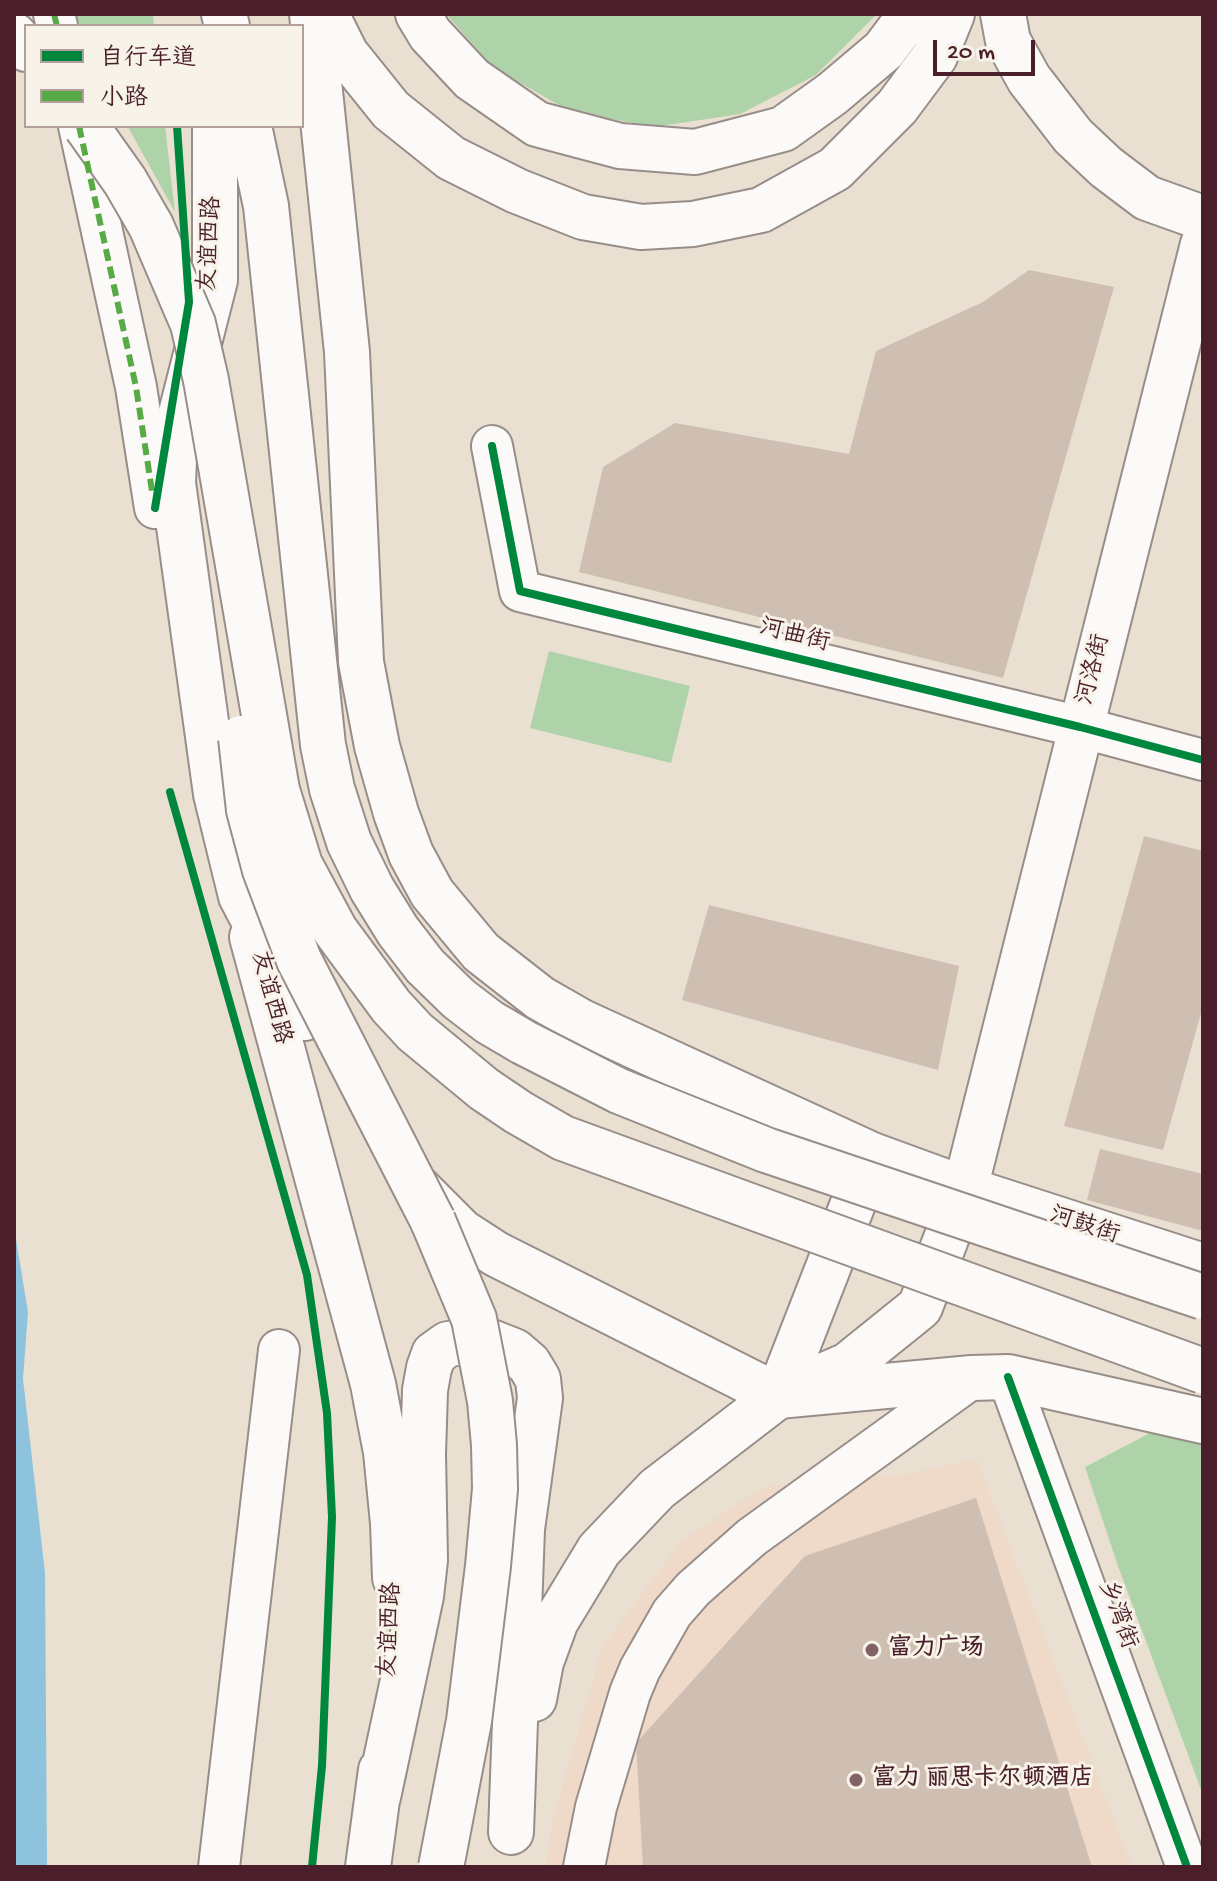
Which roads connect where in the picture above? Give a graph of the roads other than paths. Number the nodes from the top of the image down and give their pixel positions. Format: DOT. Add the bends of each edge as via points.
graph roads {
  1 [pos="312,14"];
  2 [pos="326,14"];
  3 [pos="418,14"];
  4 [pos="911,14"];
  5 [pos="952,14"];
  6 [pos="1003,14"];
  7 [pos="79,128"];
  8 [pos="87,128"];
  9 [pos="215,128"];
  10 [pos="249,128"];
  11 [pos="1203,218"];
  12 [pos="1203,244"];
  13 [pos="492,446"];
  14 [pos="223,480"];
  15 [pos="155,508"];
  16 [pos="1080,727"];
  17 [pos="1203,760"];
  18 [pos="241,896"];
  19 [pos="872,1155"];
  20 [pos="965,1189"];
  21 [pos="1203,1266"];
  22 [pos="1203,1297"];
  23 [pos="279,1350"];
  24 [pos="1203,1371"];
  25 [pos="990,1377"];
  26 [pos="778,1396"];
  27 [pos="1203,1421"];
  28 [pos="378,1797"];
  29 [pos="508,1849"];
  30 [pos="219,1867"];
  31 [pos="368,1867"];
  32 [pos="441,1867"];
  33 [pos="584,1867"];
  34 [pos="1187,1867"];
  1 -- 19 [label="main road, 河鼓街" via="347,352 361,662 377,746 411,854 432,893 465,935 540,998 650,1055"];
  2 -- 5 [label="main road" via="346,54 391,110 451,158 583,217 641,227 693,224 761,210 835,169 897,107 935,56"];
  3 -- 4 [label="main road" via="472,79 537,124 620,146 695,152 783,129 884,50"];
  6 -- 11 [label="main road" via="1008,41 1029,79 1073,136 1147,198"];
  7 -- 15 [label="street" via="136,387"];
  8 -- 14 [label="main road, bridge" via="151,226 193,324"];
  9 -- 18 [label="main road, 友谊西路" via="215,280 175,437 173,483 216,794"];
  10 -- 22 [label="main road, bridge" via="266,206 332,789 372,889 425,966 489,1022 669,1112"];
  12 -- 16 [label="main road, 河洛街"];
  13 -- 16 [label="street, 河曲街" via="520,591"];
  14 -- 24 [label="main road, bridge" via="277,790 300,865 335,930 415,1032 484,1089 563,1138"];
  14 -- 32 [label="main road, bridge" via="243,767 265,870 299,960 433,1221 474,1319 490,1401 495,1489 488,1566 469,1721"];
  16 -- 17 [label="street, 河曲街"];
  16 -- 20 [label="main road, 河洛街"];
  18 -- 26 [label="main road" via="363,1122 462,1232 543,1280"];
  18 -- 28 [label="main road, 友谊西路" via="373,1384 386,1452 395,1619"];
  19 -- 20 [label="main road, 河鼓街"];
  19 -- 26 [label="main road"];
  20 -- 21 [label="main road, 河鼓街"];
  20 -- 26 [label="main road, 河洛街" via="920,1307 848,1365"];
  23 -- 30 [label="street"];
  25 -- 26 [label="main road"];
  25 -- 27 [label="main road"];
  25 -- 33 [label="street" via="752,1537 672,1613 630,1693"];
  25 -- 34 [label="street, 乡湾街"];
  26 -- 29 [label="main road" via="657,1489 599,1550 573,1590 541,1662"];
  28 -- 29 [label="main road" via="421,1596 429,1368 434,1354 448,1344 486,1340 514,1351 529,1364 540,1398 522,1529"];
  28 -- 31 [label="main road, 友谊西路"];
}
